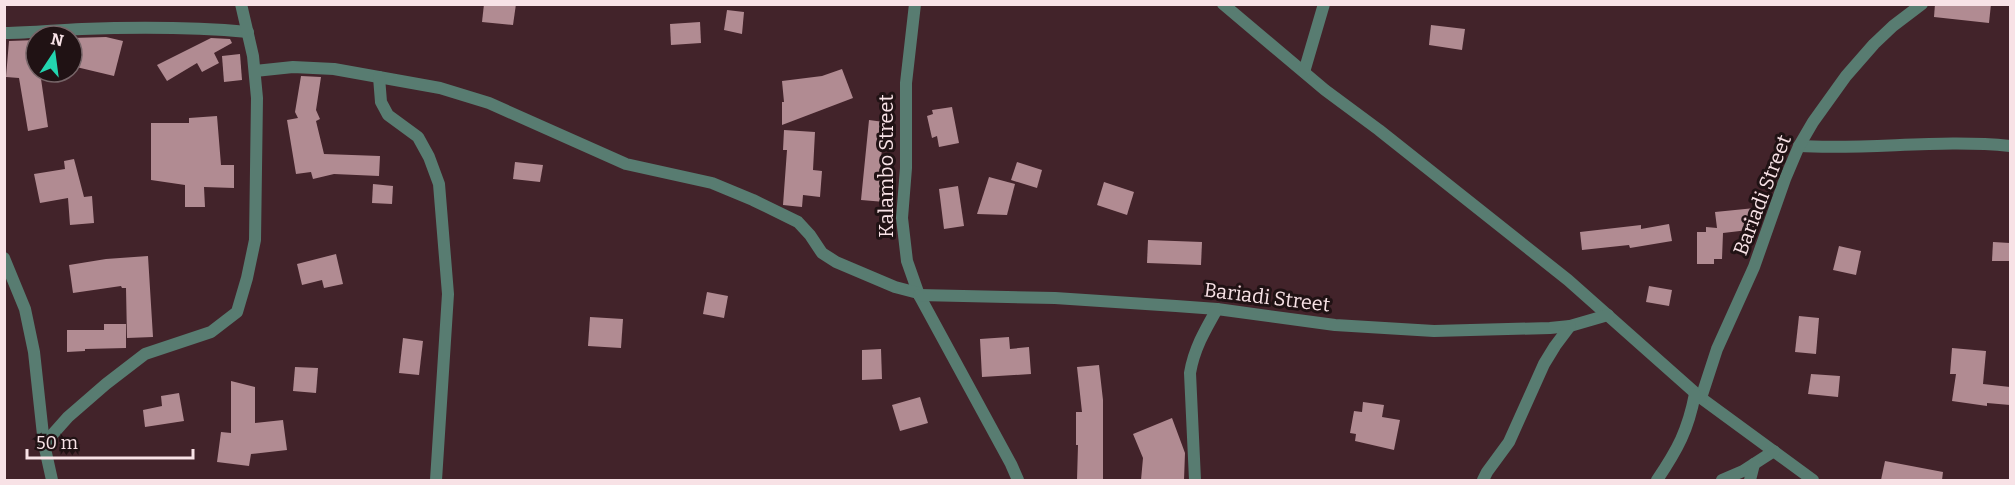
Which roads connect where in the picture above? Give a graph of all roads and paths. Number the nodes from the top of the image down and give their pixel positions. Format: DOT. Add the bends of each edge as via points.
graph roads {
  1 [pos="241,4"];
  2 [pos="915,4"];
  3 [pos="1223,4"];
  4 [pos="1324,4"];
  5 [pos="1922,4"];
  6 [pos="248,32"];
  7 [pos="4,33"];
  8 [pos="255,71"];
  9 [pos="1304,72"];
  10 [pos="379,77"];
  11 [pos="1799,146"];
  12 [pos="2010,146"];
  13 [pos="4,258"];
  14 [pos="919,294"];
  15 [pos="1217,309"];
  16 [pos="1608,315"];
  17 [pos="1570,326"];
  18 [pos="1698,396"];
  19 [pos="44,444"];
  20 [pos="1774,451"];
  21 [pos="1754,464"];
  22 [pos="52,480"];
  23 [pos="436,480"];
  24 [pos="1018,480"];
  25 [pos="1195,480"];
  26 [pos="1483,480"];
  27 [pos="1658,480"];
  28 [pos="1722,480"];
  29 [pos="1750,480"];
  30 [pos="1813,480"];
  1 -- 6 [label="street"];
  2 -- 14 [label="street, Kalambo Street" via="906,83 902,218 907,261"];
  3 -- 9 [label="street"];
  4 -- 9 [label="street"];
  5 -- 11 [label="street, Bariadi Street" via="1893,26 1846,76"];
  6 -- 7 [label="street" via="159,27"];
  6 -- 8 [label="street"];
  8 -- 10 [label="street, Bariadi Street" via="293,67"];
  8 -- 19 [label="street" via="255,240 237,312 211,332 145,354 68,417"];
  9 -- 16 [label="street"];
  10 -- 14 [label="street, Bariadi Street" via="440,88 489,103 626,164 729,189 798,222 822,253 836,262"];
  10 -- 23 [label="street" via="381,102 388,115 418,137 439,184 448,294"];
  11 -- 12 [label="street"];
  11 -- 18 [label="street, Bariadi Street" via="1742,296"];
  13 -- 19 [label="street" via="25,309"];
  14 -- 15 [label="street, Bariadi Street"];
  14 -- 24 [label="street, Kalambo Street"];
  15 -- 17 [label="street, Bariadi Street" via="1381,329"];
  15 -- 25 [label="street" via="1193,356 1190,373"];
  16 -- 17 [label="street, Bariadi Street"];
  16 -- 18 [label="street"];
  17 -- 26 [label="street" via="1544,364 1509,442"];
  18 -- 20 [label="street"];
  18 -- 27 [label="street, Bariadi Street" via="1684,437"];
  19 -- 22 [label="street"];
  20 -- 21 [label="street"];
  20 -- 30 [label="street"];
  21 -- 28 [label="street"];
  21 -- 29 [label="street"];
}
